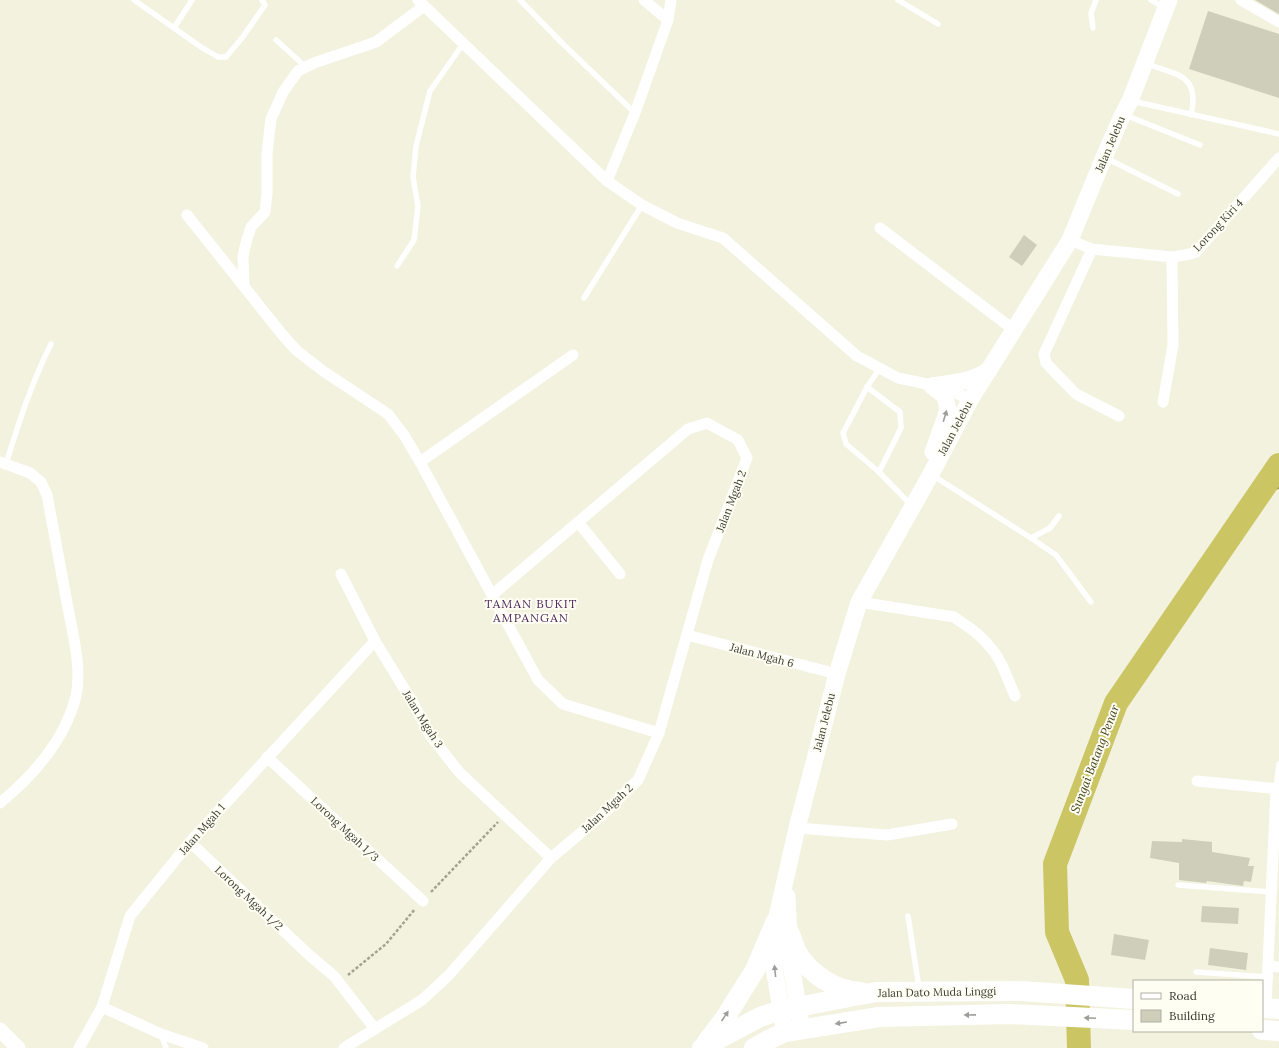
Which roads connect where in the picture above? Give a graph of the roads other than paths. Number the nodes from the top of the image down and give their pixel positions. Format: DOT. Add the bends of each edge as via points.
graph roads {
  1 [pos="134,0"];
  2 [pos="192,0"];
  3 [pos="262,0"];
  4 [pos="520,0"];
  5 [pos="644,0"];
  6 [pos="671,0"];
  7 [pos="898,0"];
  8 [pos="1096,0"];
  9 [pos="1241,0"];
  10 [pos="421,3"];
  11 [pos="1162,3"];
  12 [pos="668,20"];
  13 [pos="1279,22"];
  14 [pos="938,24"];
  15 [pos="174,28"];
  16 [pos="1093,28"];
  17 [pos="276,40"];
  18 [pos="463,44"];
  19 [pos="1145,63"];
  20 [pos="306,67"];
  21 [pos="1126,107"];
  22 [pos="635,113"];
  23 [pos="1191,115"];
  24 [pos="1279,134"];
  25 [pos="1200,145"];
  26 [pos="1104,156"];
  27 [pos="1279,158"];
  28 [pos="607,181"];
  29 [pos="1178,194"];
  30 [pos="642,205"];
  31 [pos="187,215"];
  32 [pos="880,228"];
  33 [pos="1070,240"];
  34 [pos="1092,249"];
  35 [pos="1172,257"];
  36 [pos="397,266"];
  37 [pos="244,286"];
  38 [pos="584,298"];
  39 [pos="1014,330"];
  40 [pos="51,344"];
  41 [pos="573,355"];
  42 [pos="880,368"];
  43 [pos="991,368"];
  44 [pos="932,386"];
  45 [pos="867,387"];
  46 [pos="970,400"];
  47 [pos="1163,402"];
  48 [pos="1119,416"];
  49 [pos="420,462"];
  50 [pos="3,463"];
  51 [pos="879,472"];
  52 [pos="931,474"];
  53 [pos="917,500"];
  54 [pos="1059,516"];
  55 [pos="578,522"];
  56 [pos="1031,538"];
  57 [pos="341,574"];
  58 [pos="620,574"];
  59 [pos="492,595"];
  60 [pos="859,602"];
  61 [pos="1091,602"];
  62 [pos="688,635"];
  63 [pos="375,641"];
  64 [pos="837,674"];
  65 [pos="1015,696"];
  66 [pos="659,733"];
  67 [pos="267,757"];
  68 [pos="1279,764"];
  69 [pos="1197,781"];
  70 [pos="1278,789"];
  71 [pos="0,804"];
  72 [pos="952,824"];
  73 [pos="797,828"];
  74 [pos="190,842"];
  75 [pos="551,858"];
  76 [pos="1178,885"];
  77 [pos="1271,892"];
  78 [pos="422,901"];
  79 [pos="908,916"];
  80 [pos="782,926"];
  81 [pos="1271,970"];
  82 [pos="1196,972"];
  83 [pos="876,992"];
  84 [pos="920,992"];
  85 [pos="1130,998"];
  86 [pos="102,1007"];
  87 [pos="789,1008"];
  88 [pos="1269,1008"];
  89 [pos="1132,1020"];
  90 [pos="375,1029"];
  91 [pos="0,1030"];
  92 [pos="1263,1030"];
  93 [pos="793,1031"];
  94 [pos="1279,1031"];
  95 [pos="161,1034"];
  96 [pos="18,1048"];
  97 [pos="79,1048"];
  98 [pos="166,1048"];
  99 [pos="203,1048"];
  100 [pos="344,1048"];
  101 [pos="702,1048"];
  102 [pos="754,1048"];
  1 -- 15 [label="lane"];
  2 -- 15 [label="lane"];
  3 -- 15 [label="lane" via="265,5 226,57 218,57"];
  4 -- 22 [label="lane"];
  5 -- 12 [label="street"];
  6 -- 12 [label="street"];
  7 -- 14 [label="lane"];
  8 -- 16 [label="lane" via="1091,13"];
  9 -- 13 [label="street"];
  10 -- 18 [label="street"];
  10 -- 20 [label="street" via="376,42"];
  11 -- 19 [label="main road, Jalan Jelebu"];
  12 -- 22 [label="street"];
  17 -- 20 [label="lane"];
  18 -- 28 [label="street"];
  18 -- 36 [label="lane" via="430,91 416,146 413,177 418,206 414,240"];
  19 -- 21 [label="main road, Jalan Jelebu"];
  19 -- 23 [label="lane" via="1182,76 1192,87 1194,101"];
  20 -- 37 [label="street" via="298,71 283,92 271,119 265,212 251,227 246,238 243,256"];
  21 -- 23 [label="lane"];
  21 -- 25 [label="lane"];
  21 -- 26 [label="main road, Jalan Jelebu"];
  22 -- 28 [label="street"];
  23 -- 24 [label="lane"];
  26 -- 29 [label="lane"];
  26 -- 33 [label="main road, Jalan Jelebu"];
  27 -- 35 [label="street, Lorong Kiri 4" via="1196,252"];
  28 -- 30 [label="street"];
  30 -- 38 [label="lane"];
  30 -- 42 [label="street" via="677,223 723,238 857,356"];
  31 -- 37 [label="street"];
  32 -- 39 [label="street"];
  33 -- 34 [label="street, Lorong Kiri 4"];
  33 -- 39 [label="main road, Jalan Jelebu"];
  34 -- 35 [label="street, Lorong Kiri 4"];
  34 -- 48 [label="street" via="1044,354 1046,363 1076,394"];
  35 -- 47 [label="street" via="1173,345"];
  37 -- 49 [label="street" via="296,350 388,414"];
  39 -- 43 [label="main road, Jalan Jelebu"];
  40 -- 50 [label="lane" via="37,372"];
  41 -- 49 [label="street"];
  42 -- 44 [label="street" via="898,378"];
  42 -- 45 [label="lane"];
  43 -- 44 [label="main road" via="980,376"];
  43 -- 46 [label="main road, Jalan Jelebu"];
  44 -- 46 [label="street" via="947,388"];
  53 -- 44 [label="main road, one-way" via="948,410 945,396"];
  45 -- 51 [label="lane" via="900,412 900,428"];
  45 -- 51 [label="lane" via="843,433 846,444"];
  46 -- 52 [label="main road, Jalan Jelebu"];
  49 -- 59 [label="street"];
  50 -- 71 [label="street" via="30,473 41,482 47,495 78,664 76,695 65,727 46,757"];
  51 -- 53 [label="lane"];
  52 -- 53 [label="main road, Jalan Jelebu"];
  52 -- 56 [label="lane"];
  53 -- 60 [label="main road, Jalan Jelebu"];
  54 -- 56 [label="lane" via="1050,528"];
  55 -- 58 [label="street"];
  55 -- 59 [label="street"];
  55 -- 62 [label="street, Jalan Mgah 2" via="688,429 707,424 738,440 747,458 708,560"];
  56 -- 61 [label="lane" via="1056,555"];
  57 -- 63 [label="street, Jalan Mgah 3"];
  59 -- 66 [label="street" via="538,680 563,704"];
  60 -- 64 [label="main road, Jalan Jelebu"];
  60 -- 65 [label="street" via="954,617 974,631 995,653"];
  62 -- 64 [label="street, Jalan Mgah 6"];
  62 -- 66 [label="street, Jalan Mgah 2"];
  63 -- 67 [label="street, Jalan Mgah 1"];
  63 -- 75 [label="street, Jalan Mgah 3" via="430,735 459,772"];
  64 -- 73 [label="main road, Jalan Jelebu"];
  66 -- 75 [label="street, Jalan Mgah 2" via="638,780"];
  67 -- 74 [label="street, Jalan Mgah 1"];
  67 -- 78 [label="street, Lorong Mgah 1/3"];
  68 -- 70 [label="lane"];
  69 -- 70 [label="street"];
  70 -- 77 [label="street"];
  72 -- 73 [label="street" via="887,835"];
  73 -- 80 [label="main road, Jalan Jelebu" via="787,874"];
  74 -- 86 [label="street, Jalan Mgah 1" via="130,916"];
  74 -- 90 [label="street, Lorong Mgah 1/2" via="340,982"];
  75 -- 90 [label="street, Jalan Mgah 2" via="444,980 422,1000"];
  76 -- 77 [label="lane"];
  77 -- 81 [label="street"];
  79 -- 84 [label="lane"];
  80 -- 83 [label="highway" via="812,971 831,984 853,992"];
  80 -- 87 [label="main road, Jalan Jelebu" via="774,968"];
  101 -- 80 [label="highway, one-way" via="725,1018"];
  81 -- 82 [label="lane"];
  81 -- 88 [label="street"];
  83 -- 84 [label="highway, Jalan Dato Muda Linggi"];
  83 -- 87 [label="highway, Jalan Dato Muda Linggi"];
  84 -- 85 [label="highway, Jalan Dato Muda Linggi" via="1021,991"];
  86 -- 95 [label="street"];
  86 -- 97 [label="street, Jalan Mgah 1"];
  87 -- 93 [label="main road, Jalan Jelebu"];
  87 -- 101 [label="highway, Jalan Dato Muda Linggi" via="760,1017"];
  89 -- 93 [label="highway, one-way" via="1009,1014 879,1018"];
  90 -- 100 [label="street, Jalan Mgah 2"];
  91 -- 96 [label="main road"];
  92 -- 94 [label="highway"];
  93 -- 102 [label="highway" via="770,1038"];
  95 -- 98 [label="lane"];
  95 -- 99 [label="street"];
}
